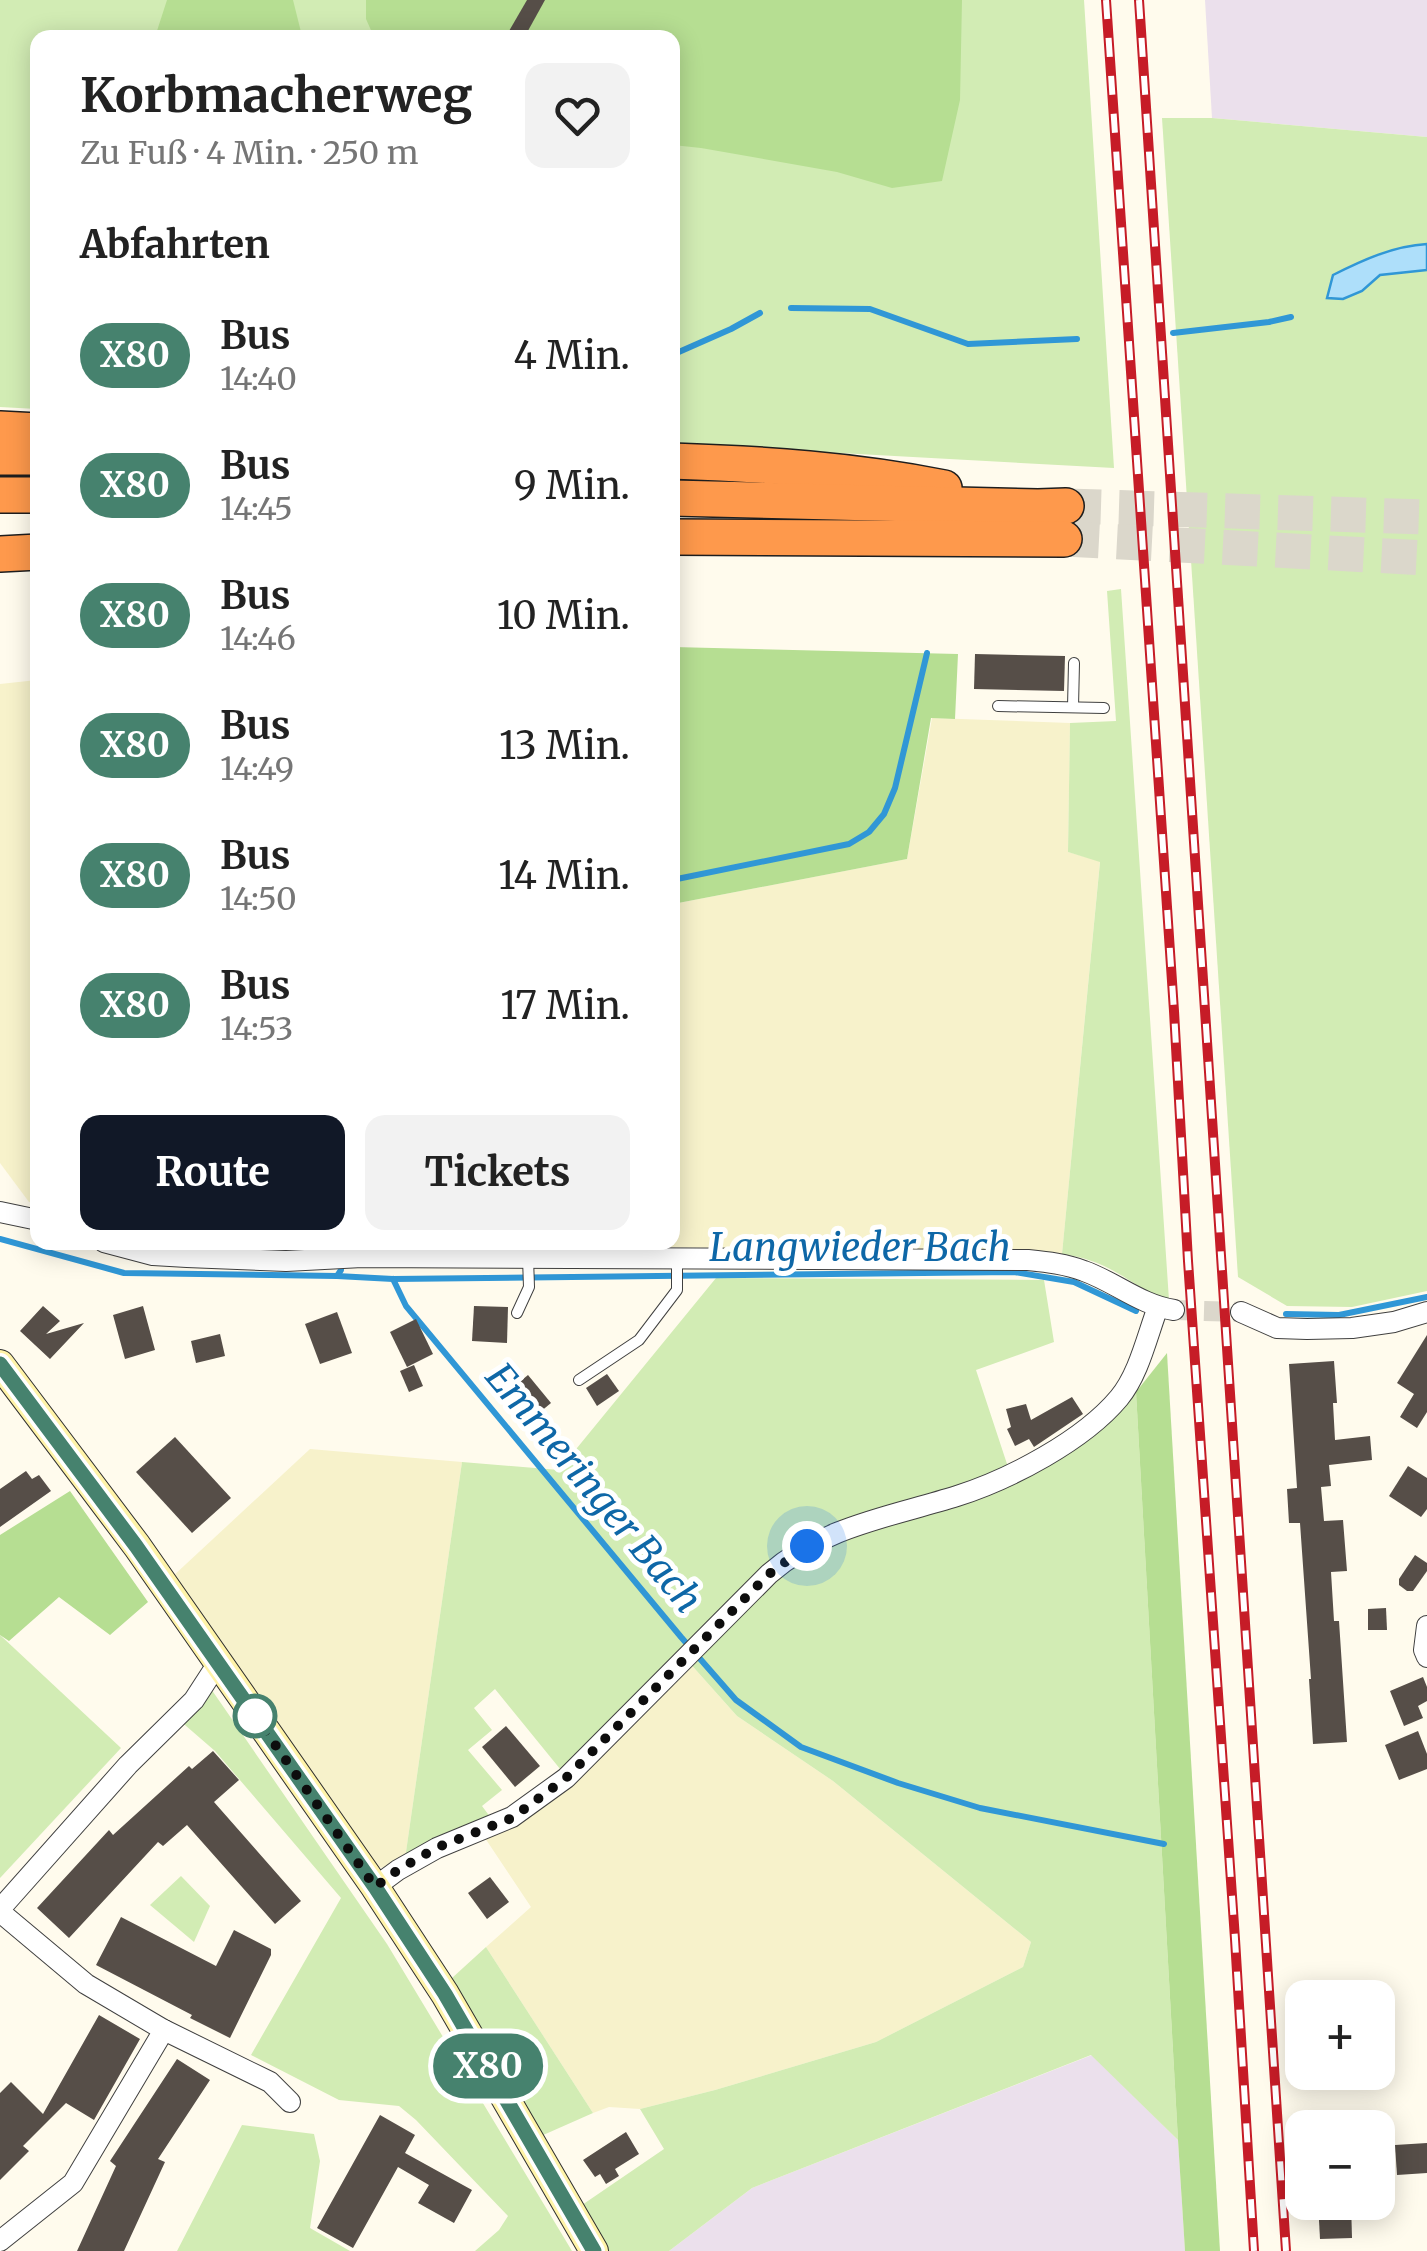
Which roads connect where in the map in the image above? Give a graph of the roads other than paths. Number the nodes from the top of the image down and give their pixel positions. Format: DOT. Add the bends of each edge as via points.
graph roads {
  1 [pos="0,429"];
  2 [pos="30,431"];
  3 [pos="0,457"];
  4 [pos="30,457"];
  5 [pos="680,461"];
  6 [pos="0,495"];
  7 [pos="30,495"];
  8 [pos="680,498"];
  9 [pos="1056,518"];
  10 [pos="30,533"];
  11 [pos="0,534"];
  12 [pos="680,536"];
  13 [pos="30,552"];
  14 [pos="0,554"];
  15 [pos="1074,663"];
  16 [pos="998,706"];
  17 [pos="1073,707"];
  18 [pos="1104,708"];
  19 [pos="0,1212"];
  20 [pos="30,1218"];
  21 [pos="134,1250"];
  22 [pos="352,1254"];
  23 [pos="677,1263"];
  24 [pos="528,1270"];
  25 [pos="1242,1312"];
  26 [pos="1427,1312"];
  27 [pos="517,1314"];
  28 [pos="0,1364"];
  29 [pos="579,1380"];
  30 [pos="1427,1626"];
  31 [pos="1427,1657"];
  32 [pos="218,1663"];
  33 [pos="375,1887"];
  34 [pos="0,1910"];
  35 [pos="164,2030"];
  36 [pos="290,2102"];
  37 [pos="0,2241"];
  38 [pos="594,2251"];
  1 -- 2 [label="highway"];
  3 -- 4 [label="highway"];
  5 -- 9 [label="highway" via="888,477"];
  6 -- 7 [label="highway"];
  8 -- 9 [label="highway"];
  9 -- 12 [label="highway"];
  10 -- 11 [label="highway"];
  13 -- 14 [label="highway"];
  15 -- 17 [label="lane"];
  16 -- 17 [label="lane"];
  17 -- 18 [label="lane"];
  19 -- 20 [label="street"];
  21 -- 22 [label="street" via="286,1260"];
  22 -- 24 [label="street"];
  23 -- 24 [label="street"];
  23 -- 29 [label="lane" via="678,1290 639,1340"];
  23 -- 33 [label="street" via="1050,1262 1166,1309 1120,1398 1074,1437 984,1486 807,1546 769,1574 566,1778 512,1818 436,1848"];
  24 -- 27 [label="lane" via="529,1287"];
  25 -- 26 [label="street" via="1277,1328 1307,1329 1352,1328"];
  28 -- 32 [label="main road"];
  30 -- 31 [label="street"];
  32 -- 33 [label="main road"];
  32 -- 34 [label="street" via="194,1700"];
  33 -- 38 [label="main road"];
  34 -- 35 [label="street" via="86,1984"];
  35 -- 36 [label="street" via="270,2082"];
  35 -- 37 [label="street" via="74,2183"];
}
